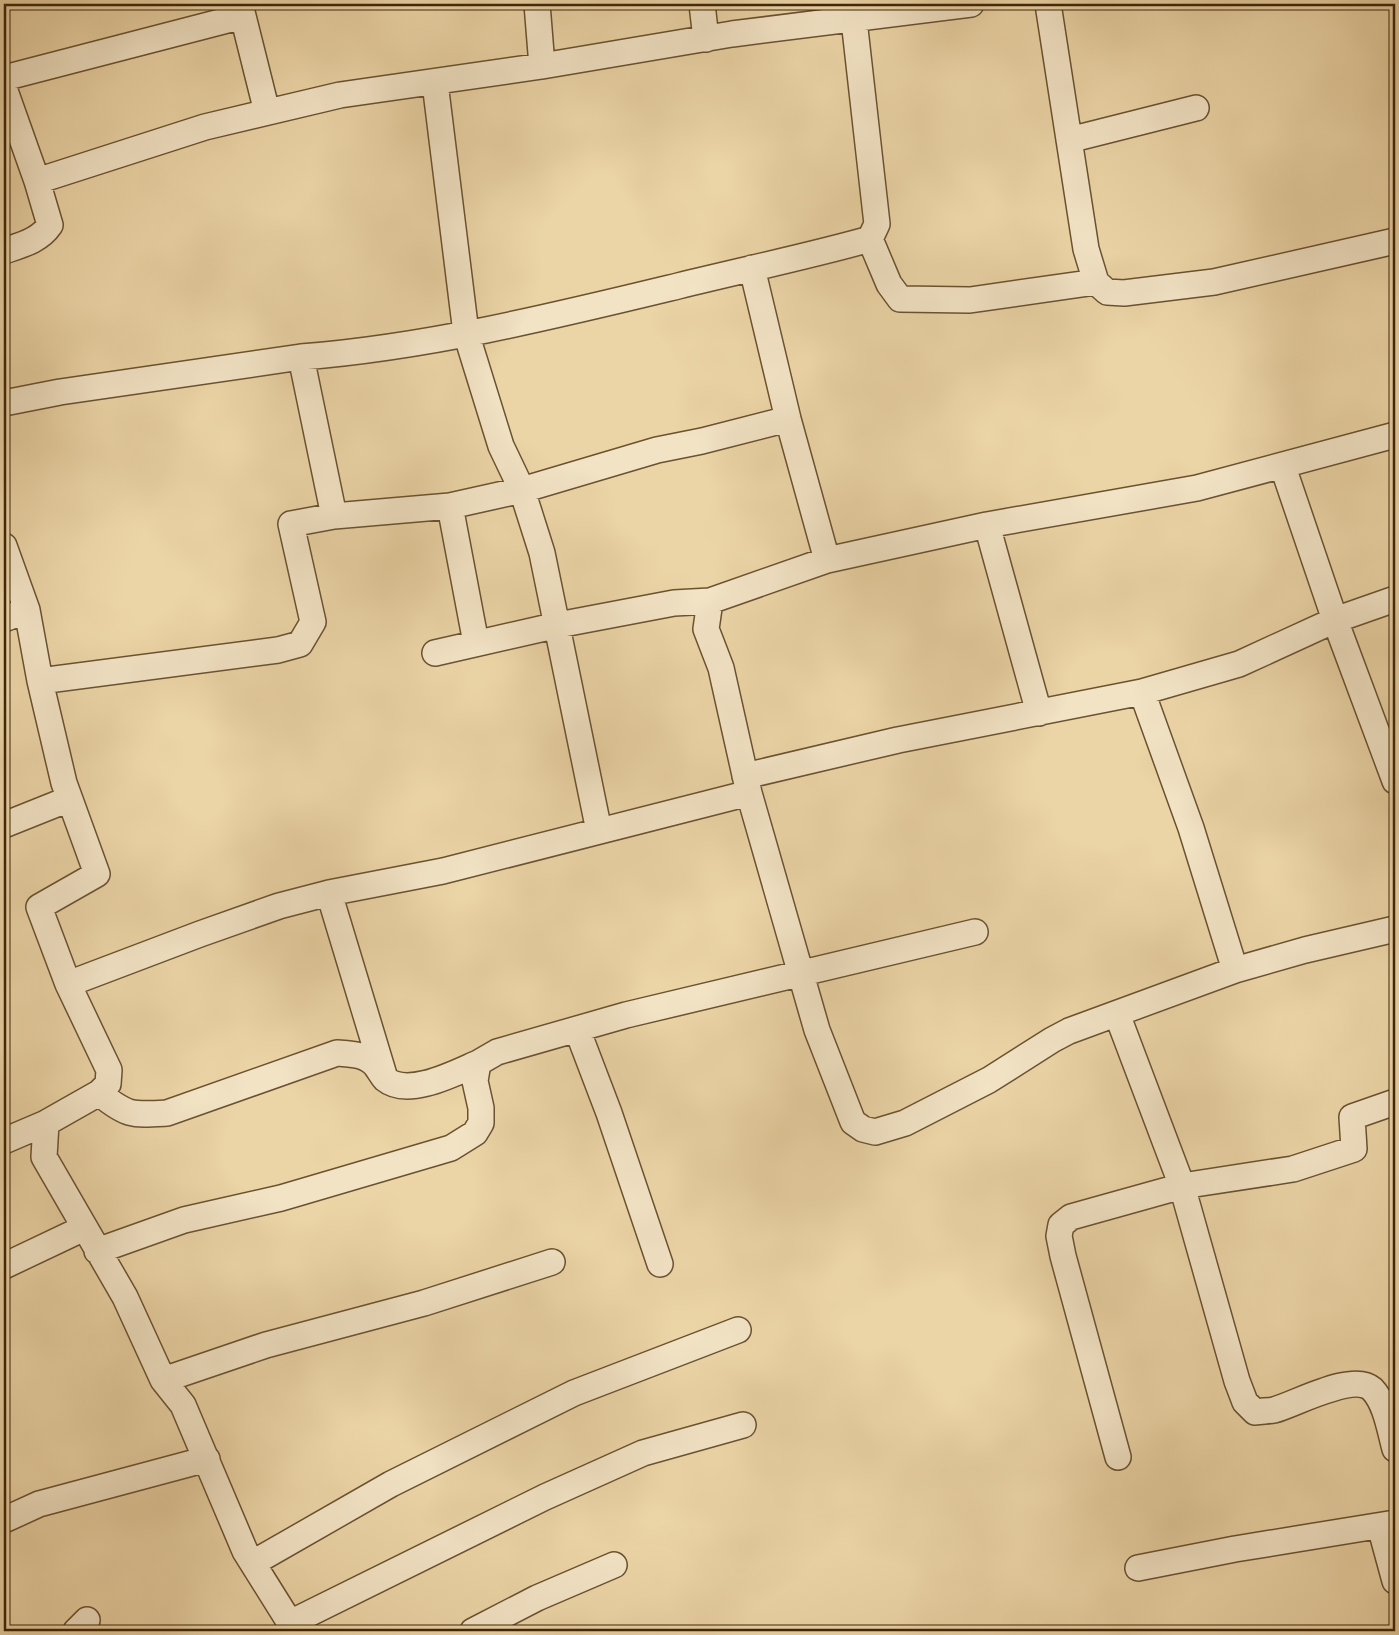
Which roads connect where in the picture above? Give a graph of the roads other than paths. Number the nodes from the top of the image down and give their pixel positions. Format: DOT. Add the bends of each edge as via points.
graph roads {
  1 [pos="537,4"];
  2 [pos="702,4"];
  3 [pos="971,4"];
  4 [pos="1048,4"];
  5 [pos="242,10"];
  6 [pos="854,20"];
  7 [pos="706,39"];
  8 [pos="542,66"];
  9 [pos="4,78"];
  10 [pos="435,83"];
  11 [pos="4,88"];
  12 [pos="1196,108"];
  13 [pos="267,112"];
  14 [pos="1069,140"];
  15 [pos="37,181"];
  16 [pos="870,239"];
  17 [pos="1395,241"];
  18 [pos="4,251"];
  19 [pos="752,268"];
  20 [pos="1096,282"];
  21 [pos="466,333"];
  22 [pos="301,357"];
  23 [pos="4,403"];
  24 [pos="788,419"];
  25 [pos="1395,435"];
  26 [pos="1283,467"];
  27 [pos="522,490"];
  28 [pos="450,506"];
  29 [pos="334,516"];
  30 [pos="987,525"];
  31 [pos="4,546"];
  32 [pos="827,560"];
  33 [pos="1395,599"];
  34 [pos="710,601"];
  35 [pos="27,610"];
  36 [pos="4,619"];
  37 [pos="1335,620"];
  38 [pos="558,625"];
  39 [pos="476,643"];
  40 [pos="435,653"];
  41 [pos="40,681"];
  42 [pos="1142,692"];
  43 [pos="1039,713"];
  44 [pos="1395,781"];
  45 [pos="747,784"];
  46 [pos="69,799"];
  47 [pos="4,825"];
  48 [pos="599,831"];
  49 [pos="328,893"];
  50 [pos="1395,929"];
  51 [pos="975,932"];
  52 [pos="1235,970"];
  53 [pos="799,974"];
  54 [pos="68,984"];
  55 [pos="1117,1014"];
  56 [pos="577,1029"];
  57 [pos="478,1064"];
  58 [pos="386,1079"];
  59 [pos="99,1093"];
  60 [pos="1395,1102"];
  61 [pos="46,1123"];
  62 [pos="4,1141"];
  63 [pos="1182,1186"];
  64 [pos="84,1228"];
  65 [pos="97,1251"];
  66 [pos="552,1262"];
  67 [pos="660,1264"];
  68 [pos="4,1266"];
  69 [pos="738,1330"];
  70 [pos="163,1380"];
  71 [pos="743,1425"];
  72 [pos="1395,1449"];
  73 [pos="1118,1457"];
  74 [pos="207,1459"];
  75 [pos="4,1520"];
  76 [pos="1387,1525"];
  77 [pos="253,1563"];
  78 [pos="614,1565"];
  79 [pos="1138,1568"];
  80 [pos="1395,1582"];
  81 [pos="293,1627"];
  82 [pos="473,1631"];
  1 -- 8 [label="street"];
  2 -- 7 [label="street"];
  3 -- 6 [label="street"];
  4 -- 14 [label="street"];
  5 -- 9 [label="street"];
  5 -- 13 [label="street"];
  6 -- 7 [label="street"];
  6 -- 16 [label="street" via="877,224"];
  7 -- 8 [label="street"];
  8 -- 10 [label="street"];
  10 -- 13 [label="street" via="340,95"];
  10 -- 21 [label="street"];
  11 -- 15 [label="street"];
  12 -- 14 [label="street"];
  13 -- 15 [label="street" via="205,127"];
  14 -- 20 [label="street" via="1086,249"];
  15 -- 18 [label="street" via="50,225 34,240"];
  16 -- 19 [label="street"];
  16 -- 20 [label="street" via="889,284 900,299 970,300"];
  17 -- 20 [label="street" via="1214,282 1124,293 1108,292"];
  19 -- 21 [label="street" via="601,305"];
  19 -- 24 [label="street"];
  21 -- 22 [label="street" via="339,354"];
  21 -- 27 [label="street" via="501,446"];
  22 -- 23 [label="street"];
  22 -- 29 [label="street"];
  24 -- 27 [label="street" via="657,450"];
  24 -- 32 [label="street"];
  25 -- 26 [label="street"];
  26 -- 30 [label="street" via="1197,488"];
  26 -- 37 [label="street"];
  27 -- 28 [label="street"];
  27 -- 38 [label="street" via="542,553"];
  28 -- 29 [label="street"];
  28 -- 39 [label="street"];
  29 -- 41 [label="street" via="292,524 313,622 300,644 278,650"];
  30 -- 32 [label="street"];
  30 -- 43 [label="street"];
  31 -- 35 [label="street"];
  32 -- 34 [label="street"];
  33 -- 37 [label="street"];
  34 -- 38 [label="street" via="674,603"];
  34 -- 45 [label="street" via="706,629 721,668"];
  35 -- 36 [label="street"];
  35 -- 41 [label="street"];
  37 -- 42 [label="street" via="1238,664"];
  37 -- 44 [label="street"];
  38 -- 39 [label="street"];
  38 -- 48 [label="street"];
  39 -- 40 [label="street"];
  41 -- 46 [label="street"];
  42 -- 43 [label="street"];
  42 -- 52 [label="street" via="1191,828"];
  43 -- 45 [label="street" via="898,740"];
  45 -- 48 [label="street"];
  45 -- 53 [label="street"];
  46 -- 47 [label="street"];
  46 -- 54 [label="street" via="97,874 39,907"];
  48 -- 49 [label="street" via="443,871"];
  49 -- 54 [label="street" via="208,930"];
  49 -- 58 [label="street"];
  50 -- 52 [label="street"];
  51 -- 53 [label="street"];
  52 -- 55 [label="street"];
  53 -- 55 [label="street" via="853,1122 875,1132 905,1123 989,1080 1052,1040"];
  53 -- 56 [label="street"];
  54 -- 59 [label="street" via="109,1070 108,1084"];
  55 -- 63 [label="street"];
  56 -- 57 [label="street" via="497,1052"];
  56 -- 67 [label="street"];
  57 -- 58 [label="street" via="423,1085 406,1085"];
  57 -- 65 [label="street" via="474,1081 481,1123 475,1133 451,1148 281,1198 184,1220"];
  58 -- 59 [label="street" via="375,1064 363,1056 337,1053 167,1113 138,1115 120,1111"];
  59 -- 61 [label="street"];
  60 -- 63 [label="street" via="1352,1117 1354,1149 1293,1169"];
  61 -- 62 [label="street"];
  61 -- 64 [label="street" via="44,1157"];
  63 -- 72 [label="street" via="1245,1402 1255,1412 1273,1410 1358,1383 1371,1388 1380,1402"];
  63 -- 73 [label="street" via="1071,1217 1061,1225 1059,1236 1063,1256"];
  64 -- 65 [label="street"];
  64 -- 68 [label="street"];
  65 -- 70 [label="street" via="125,1297"];
  66 -- 70 [label="street" via="424,1303 266,1345"];
  69 -- 77 [label="street" via="574,1393 391,1484"];
  70 -- 74 [label="street" via="183,1405"];
  71 -- 81 [label="street" via="643,1453 545,1497"];
  74 -- 75 [label="street" via="38,1504"];
  74 -- 77 [label="street"];
  76 -- 79 [label="street"];
  76 -- 80 [label="street"];
  77 -- 81 [label="street"];
  78 -- 82 [label="street" via="537,1598"];
}
